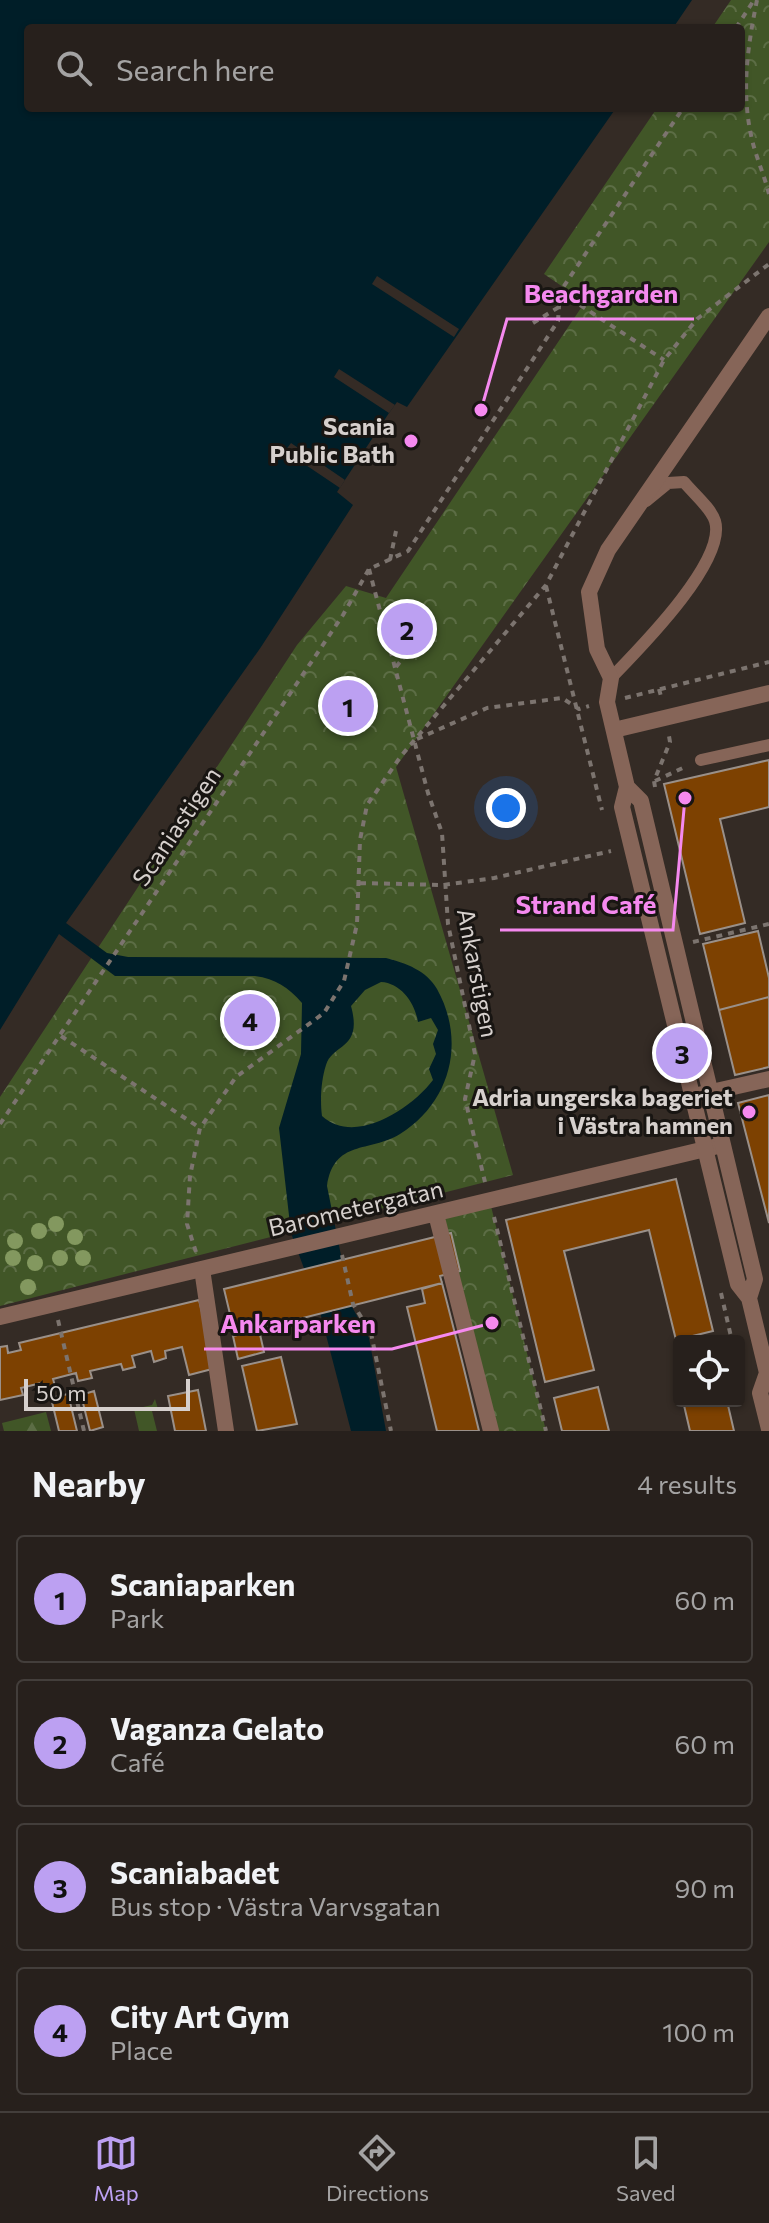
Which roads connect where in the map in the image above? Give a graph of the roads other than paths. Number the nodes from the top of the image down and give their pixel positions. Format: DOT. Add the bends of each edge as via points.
graph roads {
  1 [pos="769,316"];
  2 [pos="643,503"];
  3 [pos="611,678"];
  4 [pos="769,693"];
  5 [pos="614,730"];
  6 [pos="769,745"];
  7 [pos="701,760"];
  8 [pos="627,787"];
  9 [pos="769,1079"];
  10 [pos="710,1092"];
  11 [pos="692,1097"];
  12 [pos="723,1145"];
  13 [pos="705,1149"];
  14 [pos="436,1214"];
  15 [pos="202,1269"];
  16 [pos="749,1298"];
  17 [pos="0,1317"];
  18 [pos="762,1319"];
  19 [pos="768,1374"];
  20 [pos="769,1429"];
  21 [pos="226,1431"];
  22 [pos="491,1431"];
  1 -- 2 [label="street"];
  2 -- 3 [label="street" via="608,550 589,592 597,649"];
  2 -- 3 [label="lane" via="668,483 684,482 715,519 716,543 671,615"];
  3 -- 5 [label="street" via="607,702"];
  4 -- 5 [label="street"];
  5 -- 8 [label="street"];
  6 -- 7 [label="lane"];
  8 -- 10 [label="street" via="641,801"];
  8 -- 11 [label="street" via="622,807"];
  9 -- 10 [label="street"];
  10 -- 11 [label="street"];
  10 -- 12 [label="street"];
  11 -- 13 [label="street"];
  12 -- 13 [label="street, Barometergatan"];
  12 -- 16 [label="street" via="755,1279"];
  13 -- 14 [label="street, Barometergatan"];
  13 -- 16 [label="street" via="738,1284"];
  14 -- 15 [label="street, Barometergatan"];
  14 -- 22 [label="street"];
  15 -- 17 [label="street, Barometergatan"];
  15 -- 21 [label="street"];
  16 -- 18 [label="street"];
  18 -- 19 [label="street"];
  19 -- 20 [label="street" via="760,1393"];
}
